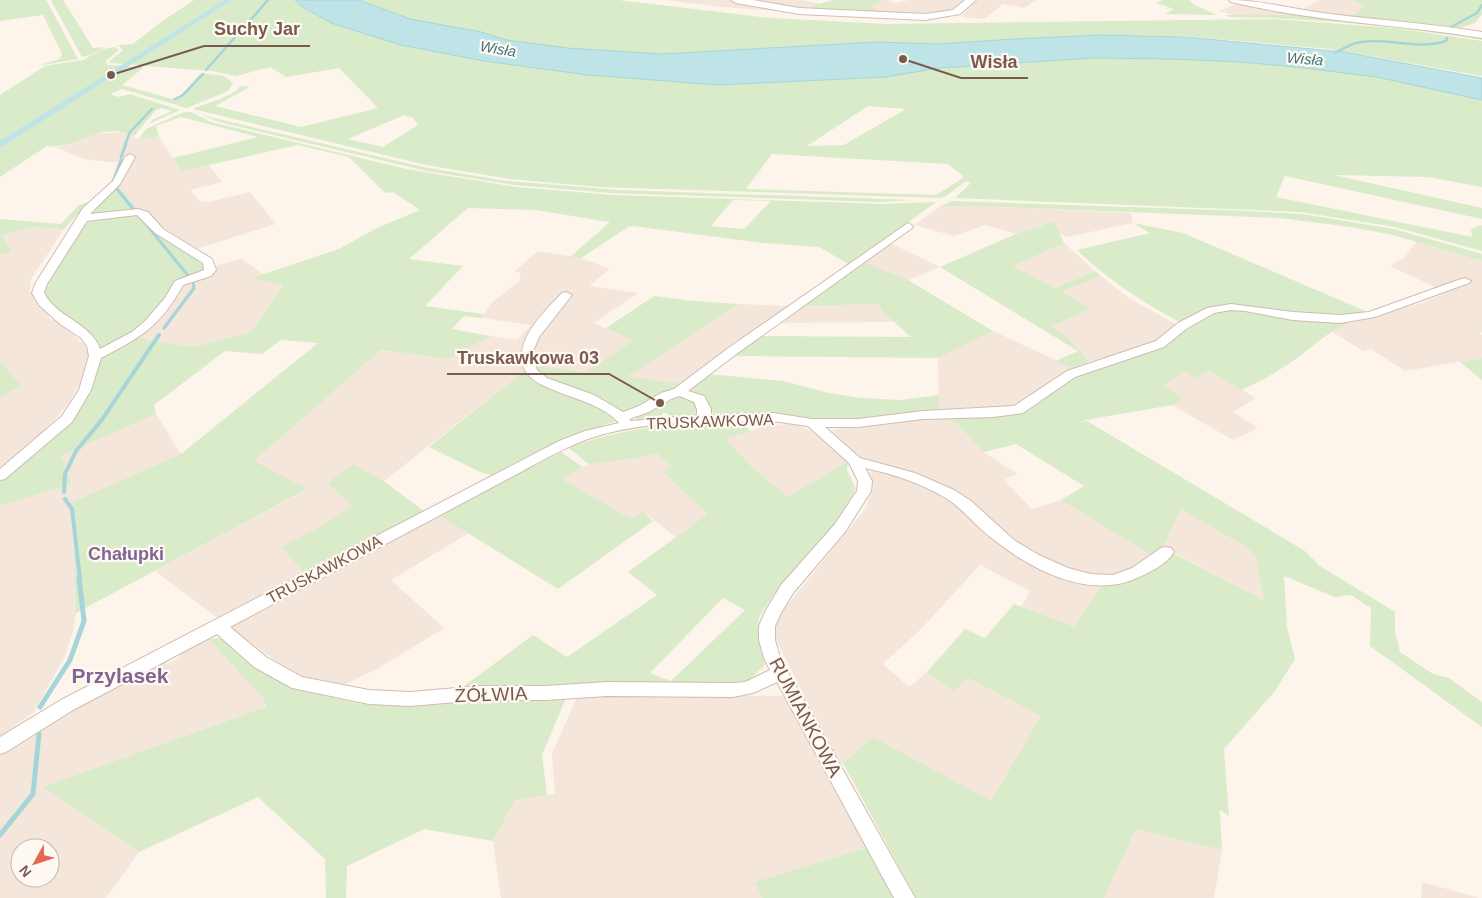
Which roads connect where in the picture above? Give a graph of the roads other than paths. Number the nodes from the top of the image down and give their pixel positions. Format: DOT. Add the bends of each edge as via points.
graph roads {
  1 [pos="736,0"];
  2 [pos="971,0"];
  3 [pos="1234,0"];
  4 [pos="1482,35"];
  5 [pos="130,157"];
  6 [pos="84,218"];
  7 [pos="908,226"];
  8 [pos="1465,281"];
  9 [pos="566,296"];
  10 [pos="94,356"];
  11 [pos="679,392"];
  12 [pos="704,418"];
  13 [pos="625,421"];
  14 [pos="812,423"];
  15 [pos="855,460"];
  16 [pos="0,476"];
  17 [pos="1166,552"];
  18 [pos="218,626"];
  19 [pos="781,673"];
  20 [pos="0,747"];
  21 [pos="905,898"];
  1 -- 2 [label="street" via="799,11 930,17 956,12"];
  3 -- 4 [label="street" via="1295,13"];
  5 -- 6 [label="street" via="117,182 87,210"];
  6 -- 10 [label="street" via="38,293 43,303 85,335 93,346"];
  6 -- 10 [label="street" via="144,214 159,230 208,261 210,270 207,274 179,283 170,299 136,335"];
  7 -- 11 [label="street"];
  8 -- 14 [label="street, TRUSKAWKOWA" via="1371,315 1340,320 1238,308 1211,310 1182,326 1160,344 1070,374 1018,410"];
  9 -- 13 [label="street" via="532,338 526,357 533,375 609,408"];
  10 -- 16 [label="street" via="85,390 67,419"];
  11 -- 12 [label="street" via="699,400"];
  11 -- 13 [label="street" via="666,396"];
  12 -- 13 [label="street, TRUSKAWKOWA"];
  12 -- 14 [label="street, TRUSKAWKOWA" via="773,417"];
  13 -- 18 [label="street, TRUSKAWKOWA" via="564,444"];
  14 -- 15 [label="street, RUMIANKOWA"];
  15 -- 17 [label="street" via="908,474 934,486 962,502 1018,550 1064,573 1106,581 1141,569"];
  15 -- 19 [label="street, RUMIANKOWA" via="864,481 864,491 840,528 787,589 767,626 772,658"];
  18 -- 19 [label="street, ŻÓŁWIA" via="260,662 298,683 369,697 410,699 607,689 733,690 747,688"];
  18 -- 20 [label="street, TRUSKAWKOWA" via="85,695 22,730"];
  19 -- 21 [label="street, RUMIANKOWA"];
}
